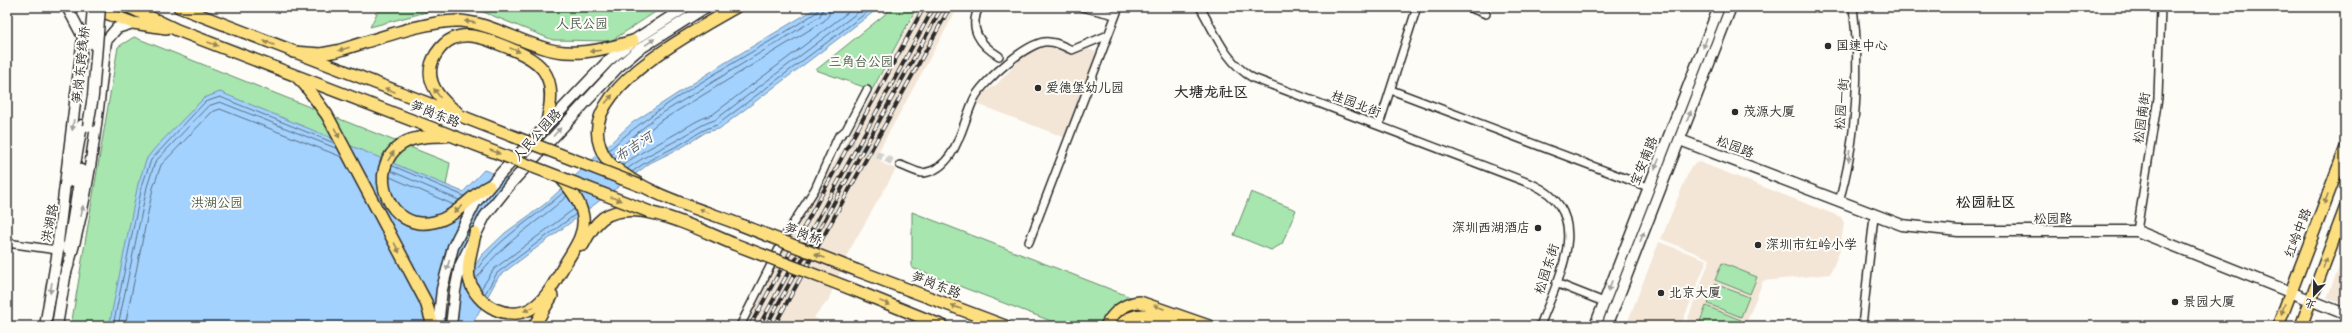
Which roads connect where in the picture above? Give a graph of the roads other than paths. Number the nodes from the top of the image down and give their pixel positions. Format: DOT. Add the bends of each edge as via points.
graph roads {
  1 [pos="67,7"];
  2 [pos="91,7"];
  3 [pos="100,7"];
  4 [pos="129,7"];
  5 [pos="179,7"];
  6 [pos="686,7"];
  7 [pos="706,7"];
  8 [pos="736,7"];
  9 [pos="979,7"];
  10 [pos="1082,7"];
  11 [pos="1119,7"];
  12 [pos="1200,7"];
  13 [pos="1417,7"];
  14 [pos="1468,7"];
  15 [pos="1719,7"];
  16 [pos="1731,7"];
  17 [pos="1853,7"];
  18 [pos="2161,7"];
  19 [pos="1486,14"];
  20 [pos="1115,15"];
  21 [pos="133,23"];
  22 [pos="177,30"];
  23 [pos="1108,35"];
  24 [pos="83,37"];
  25 [pos="106,41"];
  26 [pos="633,41"];
  27 [pos="293,52"];
  28 [pos="999,56"];
  29 [pos="292,72"];
  30 [pos="867,90"];
  31 [pos="1391,90"];
  32 [pos="466,118"];
  33 [pos="546,125"];
  34 [pos="1379,125"];
  35 [pos="85,126"];
  36 [pos="455,137"];
  37 [pos="1680,140"];
  38 [pos="2345,150"];
  39 [pos="900,165"];
  40 [pos="561,178"];
  41 [pos="1534,185"];
  42 [pos="489,186"];
  43 [pos="641,186"];
  44 [pos="1648,188"];
  45 [pos="1839,201"];
  46 [pos="2345,209"];
  47 [pos="650,212"];
  48 [pos="1874,216"];
  49 [pos="741,225"];
  50 [pos="2137,231"];
  51 [pos="475,233"];
  52 [pos="1029,242"];
  53 [pos="7,243"];
  54 [pos="57,250"];
  55 [pos="856,270"];
  56 [pos="563,273"];
  57 [pos="65,276"];
  58 [pos="1556,283"];
  59 [pos="2290,292"];
  60 [pos="2311,300"];
  61 [pos="1604,302"];
  62 [pos="2345,314"];
  63 [pos="45,326"];
  64 [pos="57,326"];
  65 [pos="433,326"];
  66 [pos="438,326"];
  67 [pos="451,326"];
  68 [pos="534,326"];
  69 [pos="740,326"];
  70 [pos="943,326"];
  71 [pos="1005,326"];
  72 [pos="1106,326"];
  73 [pos="1120,326"];
  74 [pos="1180,326"];
  75 [pos="1209,326"];
  76 [pos="1540,326"];
  77 [pos="1595,326"];
  78 [pos="1608,326"];
  79 [pos="1862,326"];
  80 [pos="2278,326"];
  81 [pos="2301,326"];
  1 -- 24 [label="street"];
  2 -- 21 [label="main road"];
  2 -- 35 [label="street, 笋岗东跨线桥, bridge"];
  3 -- 35 [label="street, 笋岗东跨线桥, bridge" via="93,96"];
  4 -- 22 [label="main road, 笋岗东路"];
  27 -- 5 [label="main road, 笋岗东路, one-way"];
  6 -- 26 [label="street, 人民公园路"];
  51 -- 7 [label="street, 人民公园路, one-way" via="512,182 622,64 638,50"];
  43 -- 8 [label="main road, one-way, bridge" via="611,165 599,147 598,123 604,104 632,76 680,39"];
  9 -- 28 [label="street" via="975,16 978,37 985,48"];
  10 -- 20 [label="street"];
  11 -- 20 [label="street"];
  12 -- 34 [label="street, 桂园北街" via="1229,59 1240,71"];
  13 -- 31 [label="street"];
  14 -- 19 [label="street"];
  15 -- 44 [label="street, 宝安南路, one-way"];
  37 -- 16 [label="street, 宝安南路, one-way"];
  17 -- 45 [label="street, 松园一街, one-way" via="1858,51 1856,89 1848,167"];
  18 -- 50 [label="street, 松园南街" via="2158,98"];
  20 -- 23 [label="street"];
  21 -- 22 [label="main road"];
  21 -- 25 [label="street" via="116,28"];
  22 -- 29 [label="main road, 笋岗东路, one-way"];
  23 -- 39 [label="street" via="1072,50 1048,41 1033,45 1008,62 974,97 952,153 938,168 922,173"];
  23 -- 52 [label="street"];
  24 -- 25 [label="street" via="89,26 98,24 102,27"];
  24 -- 54 [label="street, one-way"];
  57 -- 25 [label="street, one-way" via="81,216 94,147"];
  26 -- 27 [label="main road, one-way" via="593,51 560,51 542,48 477,23 459,21 438,22 321,54"];
  26 -- 33 [label="street, 人民公园路" via="604,65"];
  32 -- 27 [label="main road, 笋岗东路, one-way"];
  29 -- 36 [label="main road, 笋岗东路"];
  29 -- 65 [label="main road, one-way" via="305,84 327,114 426,302"];
  30 -- 69 [label="street" via="846,130 838,138 815,189 786,233"];
  31 -- 34 [label="street"];
  31 -- 44 [label="street"];
  32 -- 33 [label="main road, one-way" via="438,96 430,72 437,53 452,39 478,36 531,57 541,66 547,77 550,92 551,105"];
  32 -- 43 [label="main road, 笋岗东路, bridge"];
  33 -- 42 [label="street, 人民公园路"];
  34 -- 41 [label="street, 桂园北街"];
  35 -- 54 [label="street, 洪湖路"];
  35 -- 57 [label="street, 洪湖路"];
  36 -- 40 [label="main road, 笋岗东路, one-way, bridge"];
  42 -- 36 [label="main road, one-way" via="479,191 453,214 432,223 418,223 406,219 389,203 383,183 389,159 402,144 433,136"];
  37 -- 45 [label="street, 松园路"];
  78 -- 37 [label="street, 宝安南路, one-way"];
  38 -- 59 [label="main road, 红岭中路, one-way"];
  40 -- 47 [label="main road, 笋岗东路, one-way, bridge"];
  40 -- 56 [label="main road" via="578,201 583,223 578,241"];
  41 -- 58 [label="street, 松园东街" via="1556,198 1566,219 1569,240"];
  42 -- 66 [label="street, 人民公园路, one-way" via="472,209 453,247 442,289"];
  49 -- 43 [label="main road, 笋岗东路, one-way"];
  44 -- 61 [label="street, 宝安南路, one-way"];
  45 -- 48 [label="street, 松园路"];
  60 -- 46 [label="main road, one-way"];
  47 -- 56 [label="main road" via="622,211 604,217 592,229"];
  47 -- 70 [label="main road, 笋岗东路, one-way, bridge"];
  48 -- 50 [label="street, 松园路" via="1902,225 1958,231"];
  48 -- 79 [label="street"];
  55 -- 49 [label="main road, 笋岗桥, one-way, bridge"];
  50 -- 59 [label="street, 松园路"];
  56 -- 51 [label="main road, one-way" via="534,307 526,311 498,311 482,302 471,285 469,267"];
  51 -- 67 [label="street, 人民公园路" via="458,274"];
  53 -- 54 [label="street"];
  54 -- 63 [label="street, 洪湖路, one-way"];
  71 -- 55 [label="main road, 笋岗东路, one-way"];
  56 -- 68 [label="main road"];
  57 -- 64 [label="street, 洪湖路"];
  58 -- 61 [label="street"];
  58 -- 76 [label="street, 松园东街"];
  59 -- 60 [label="street, 松园路"];
  59 -- 80 [label="main road, 红岭中路, one-way"];
  60 -- 62 [label="street, 松园路"];
  60 -- 81 [label="main road"];
  61 -- 77 [label="street, 宝安南路"];
  75 -- 72 [label="main road, one-way" via="1140,302 1132,302 1117,311"];
  73 -- 74 [label="main road" via="1124,321 1140,315 1153,316"];
}
